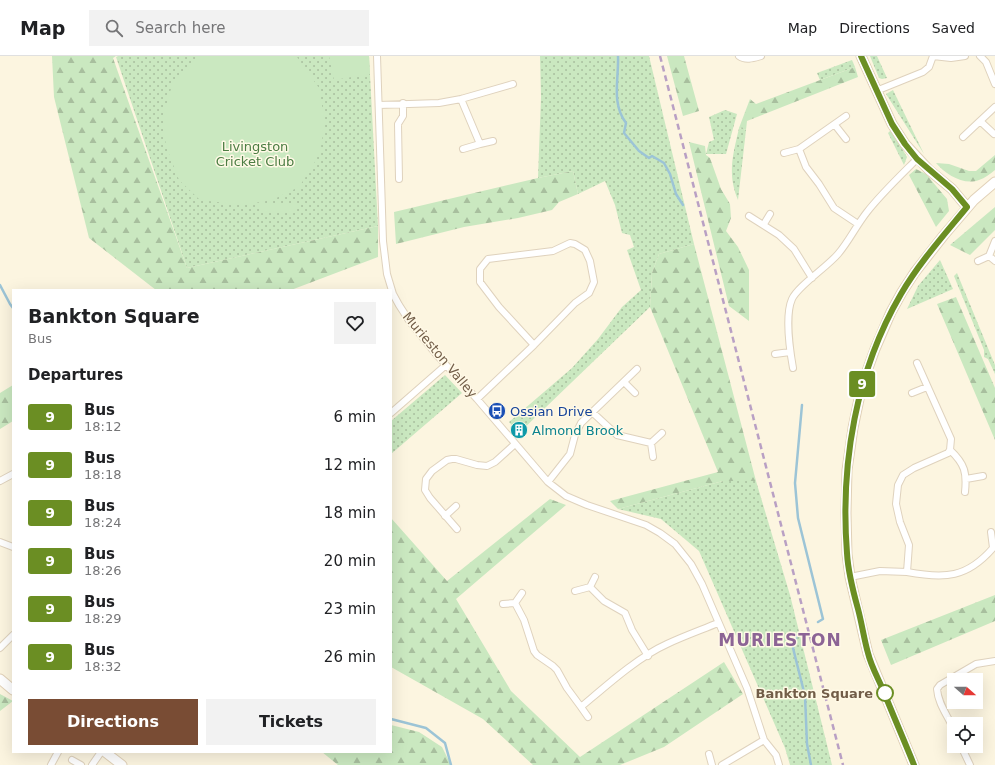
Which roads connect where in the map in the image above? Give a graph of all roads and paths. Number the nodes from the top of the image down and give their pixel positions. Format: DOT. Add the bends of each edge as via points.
graph roads {
  1 [pos="377,56"];
  2 [pos="739,56"];
  3 [pos="762,56"];
  4 [pos="861,56"];
  5 [pos="965,56"];
  6 [pos="980,56"];
  7 [pos="513,84"];
  8 [pos="995,84"];
  9 [pos="876,91"];
  10 [pos="462,99"];
  11 [pos="403,103"];
  12 [pos="379,105"];
  13 [pos="995,107"];
  14 [pos="846,116"];
  15 [pos="980,121"];
  16 [pos="835,125"];
  17 [pos="994,134"];
  18 [pos="963,137"];
  19 [pos="846,139"];
  20 [pos="493,141"];
  21 [pos="480,144"];
  22 [pos="463,149"];
  23 [pos="800,149"];
  24 [pos="784,153"];
  25 [pos="917,159"];
  26 [pos="399,179"];
  27 [pos="995,182"];
  28 [pos="952,189"];
  29 [pos="974,200"];
  30 [pos="967,207"];
  31 [pos="770,214"];
  32 [pos="749,216"];
  33 [pos="764,224"];
  34 [pos="858,224"];
  35 [pos="995,241"];
  36 [pos="989,256"];
  37 [pos="978,261"];
  38 [pos="995,261"];
  39 [pos="812,278"];
  40 [pos="392,289"];
  41 [pos="392,291"];
  42 [pos="534,345"];
  43 [pos="790,352"];
  44 [pos="775,354"];
  45 [pos="917,363"];
  46 [pos="446,365"];
  47 [pos="793,368"];
  48 [pos="637,369"];
  49 [pos="624,382"];
  50 [pos="927,387"];
  51 [pos="635,392"];
  52 [pos="912,393"];
  53 [pos="477,399"];
  54 [pos="392,412"];
  55 [pos="592,412"];
  56 [pos="662,433"];
  57 [pos="651,443"];
  58 [pos="515,444"];
  59 [pos="950,450"];
  60 [pos="653,456"];
  61 [pos="12,475"];
  62 [pos="983,476"];
  63 [pos="966,479"];
  64 [pos="0,481"];
  65 [pos="548,482"];
  66 [pos="964,492"];
  67 [pos="456,506"];
  68 [pos="445,516"];
  69 [pos="456,530"];
  70 [pos="992,532"];
  71 [pos="0,542"];
  72 [pos="12,547"];
  73 [pos="994,548"];
  74 [pos="907,572"];
  75 [pos="596,577"];
  76 [pos="850,577"];
  77 [pos="590,587"];
  78 [pos="575,591"];
  79 [pos="522,593"];
  80 [pos="503,604"];
  81 [pos="515,604"];
  82 [pos="718,623"];
  83 [pos="12,636"];
  84 [pos="0,648"];
  85 [pos="648,656"];
  86 [pos="995,662"];
  87 [pos="0,679"];
  88 [pos="12,689"];
  89 [pos="581,707"];
  90 [pos="588,717"];
  91 [pos="947,717"];
  92 [pos="764,740"];
  93 [pos="57,753"];
  94 [pos="100,753"];
  95 [pos="106,753"];
  96 [pos="964,753"];
  97 [pos="709,754"];
  98 [pos="72,760"];
  99 [pos="50,765"];
  100 [pos="81,765"];
  101 [pos="92,765"];
  102 [pos="122,765"];
  103 [pos="712,765"];
  104 [pos="722,765"];
  105 [pos="779,765"];
  106 [pos="914,765"];
  107 [pos="970,765"];
  1 -- 12 [label="street, Murieston Valley"];
  2 -- 3 [label="street" via="751,59"];
  4 -- 9 [label="street"];
  5 -- 9 [label="street" via="933,56 923,72"];
  6 -- 8 [label="street" via="986,62"];
  7 -- 10 [label="street"];
  9 -- 25 [label="street" via="892,124"];
  10 -- 11 [label="street" via="439,103"];
  10 -- 21 [label="street"];
  11 -- 12 [label="street"];
  11 -- 26 [label="street" via="403,116 398,124"];
  12 -- 40 [label="street, Murieston Valley" via="383,241"];
  13 -- 15 [label="street"];
  14 -- 16 [label="street"];
  15 -- 17 [label="street"];
  15 -- 18 [label="street"];
  16 -- 19 [label="street"];
  16 -- 23 [label="street"];
  20 -- 21 [label="street"];
  21 -- 22 [label="street"];
  23 -- 24 [label="street"];
  23 -- 34 [label="street" via="806,167 834,208"];
  25 -- 28 [label="street"];
  25 -- 34 [label="street" via="888,187"];
  27 -- 29 [label="street"];
  28 -- 29 [label="street"];
  28 -- 30 [label="street"];
  29 -- 30 [label="street"];
  30 -- 76 [label="street" via="902,292 880,336 862,385 852,428 847,470 846,520"];
  31 -- 33 [label="street"];
  32 -- 33 [label="street"];
  33 -- 39 [label="street" via="794,249"];
  34 -- 39 [label="street" via="837,255"];
  35 -- 36 [label="street"];
  36 -- 37 [label="street"];
  36 -- 38 [label="street"];
  39 -- 43 [label="street" via="792,298 788,310"];
  41 -- 46 [label="street, Murieston Valley" via="410,322"];
  42 -- 42 [label="street" via="480,282 480,270 488,259 553,252 570,243 575,244 586,250 594,282 589,293 575,303"];
  42 -- 53 [label="street"];
  43 -- 44 [label="street"];
  43 -- 47 [label="street"];
  45 -- 50 [label="street"];
  46 -- 53 [label="street, Murieston Valley"];
  46 -- 54 [label="street"];
  48 -- 49 [label="street"];
  49 -- 51 [label="street"];
  49 -- 55 [label="street"];
  50 -- 52 [label="street"];
  50 -- 59 [label="street" via="951,439"];
  53 -- 58 [label="street, Murieston Valley"];
  55 -- 57 [label="street" via="617,436"];
  55 -- 65 [label="street" via="581,423 570,454"];
  56 -- 57 [label="street"];
  57 -- 60 [label="street"];
  58 -- 65 [label="street, Murieston Valley"];
  58 -- 68 [label="street" via="487,466 452,459 432,471 426,479 425,490"];
  59 -- 63 [label="street" via="958,458"];
  59 -- 74 [label="street" via="903,475 898,485 896,504 909,545"];
  61 -- 64 [label="street"];
  62 -- 63 [label="street"];
  63 -- 66 [label="street"];
  65 -- 82 [label="street, Murieston Valley" via="566,496 646,525 675,544 691,564 702,584"];
  67 -- 68 [label="street"];
  68 -- 69 [label="street"];
  70 -- 73 [label="street"];
  71 -- 72 [label="street"];
  73 -- 74 [label="street" via="973,566 957,574 942,576"];
  74 -- 76 [label="street" via="880,571"];
  75 -- 77 [label="street"];
  76 -- 106 [label="street" via="868,654"];
  77 -- 78 [label="street"];
  77 -- 85 [label="street" via="604,601 625,613"];
  79 -- 81 [label="street"];
  80 -- 81 [label="street"];
  81 -- 89 [label="street" via="524,620 534,651 557,670"];
  82 -- 85 [label="street" via="666,644"];
  82 -- 92 [label="street, Murieston Valley" via="747,688"];
  83 -- 84 [label="street"];
  85 -- 89 [label="street"];
  86 -- 91 [label="street" via="976,664 937,688"];
  87 -- 88 [label="street"];
  89 -- 90 [label="street"];
  92 -- 104 [label="street"];
  92 -- 105 [label="street, Murieston Valley" via="776,755"];
  93 -- 99 [label="street"];
  94 -- 101 [label="street"];
  95 -- 102 [label="street"];
  96 -- 107 [label="street"];
  97 -- 103 [label="street"];
  98 -- 100 [label="street"];
}
